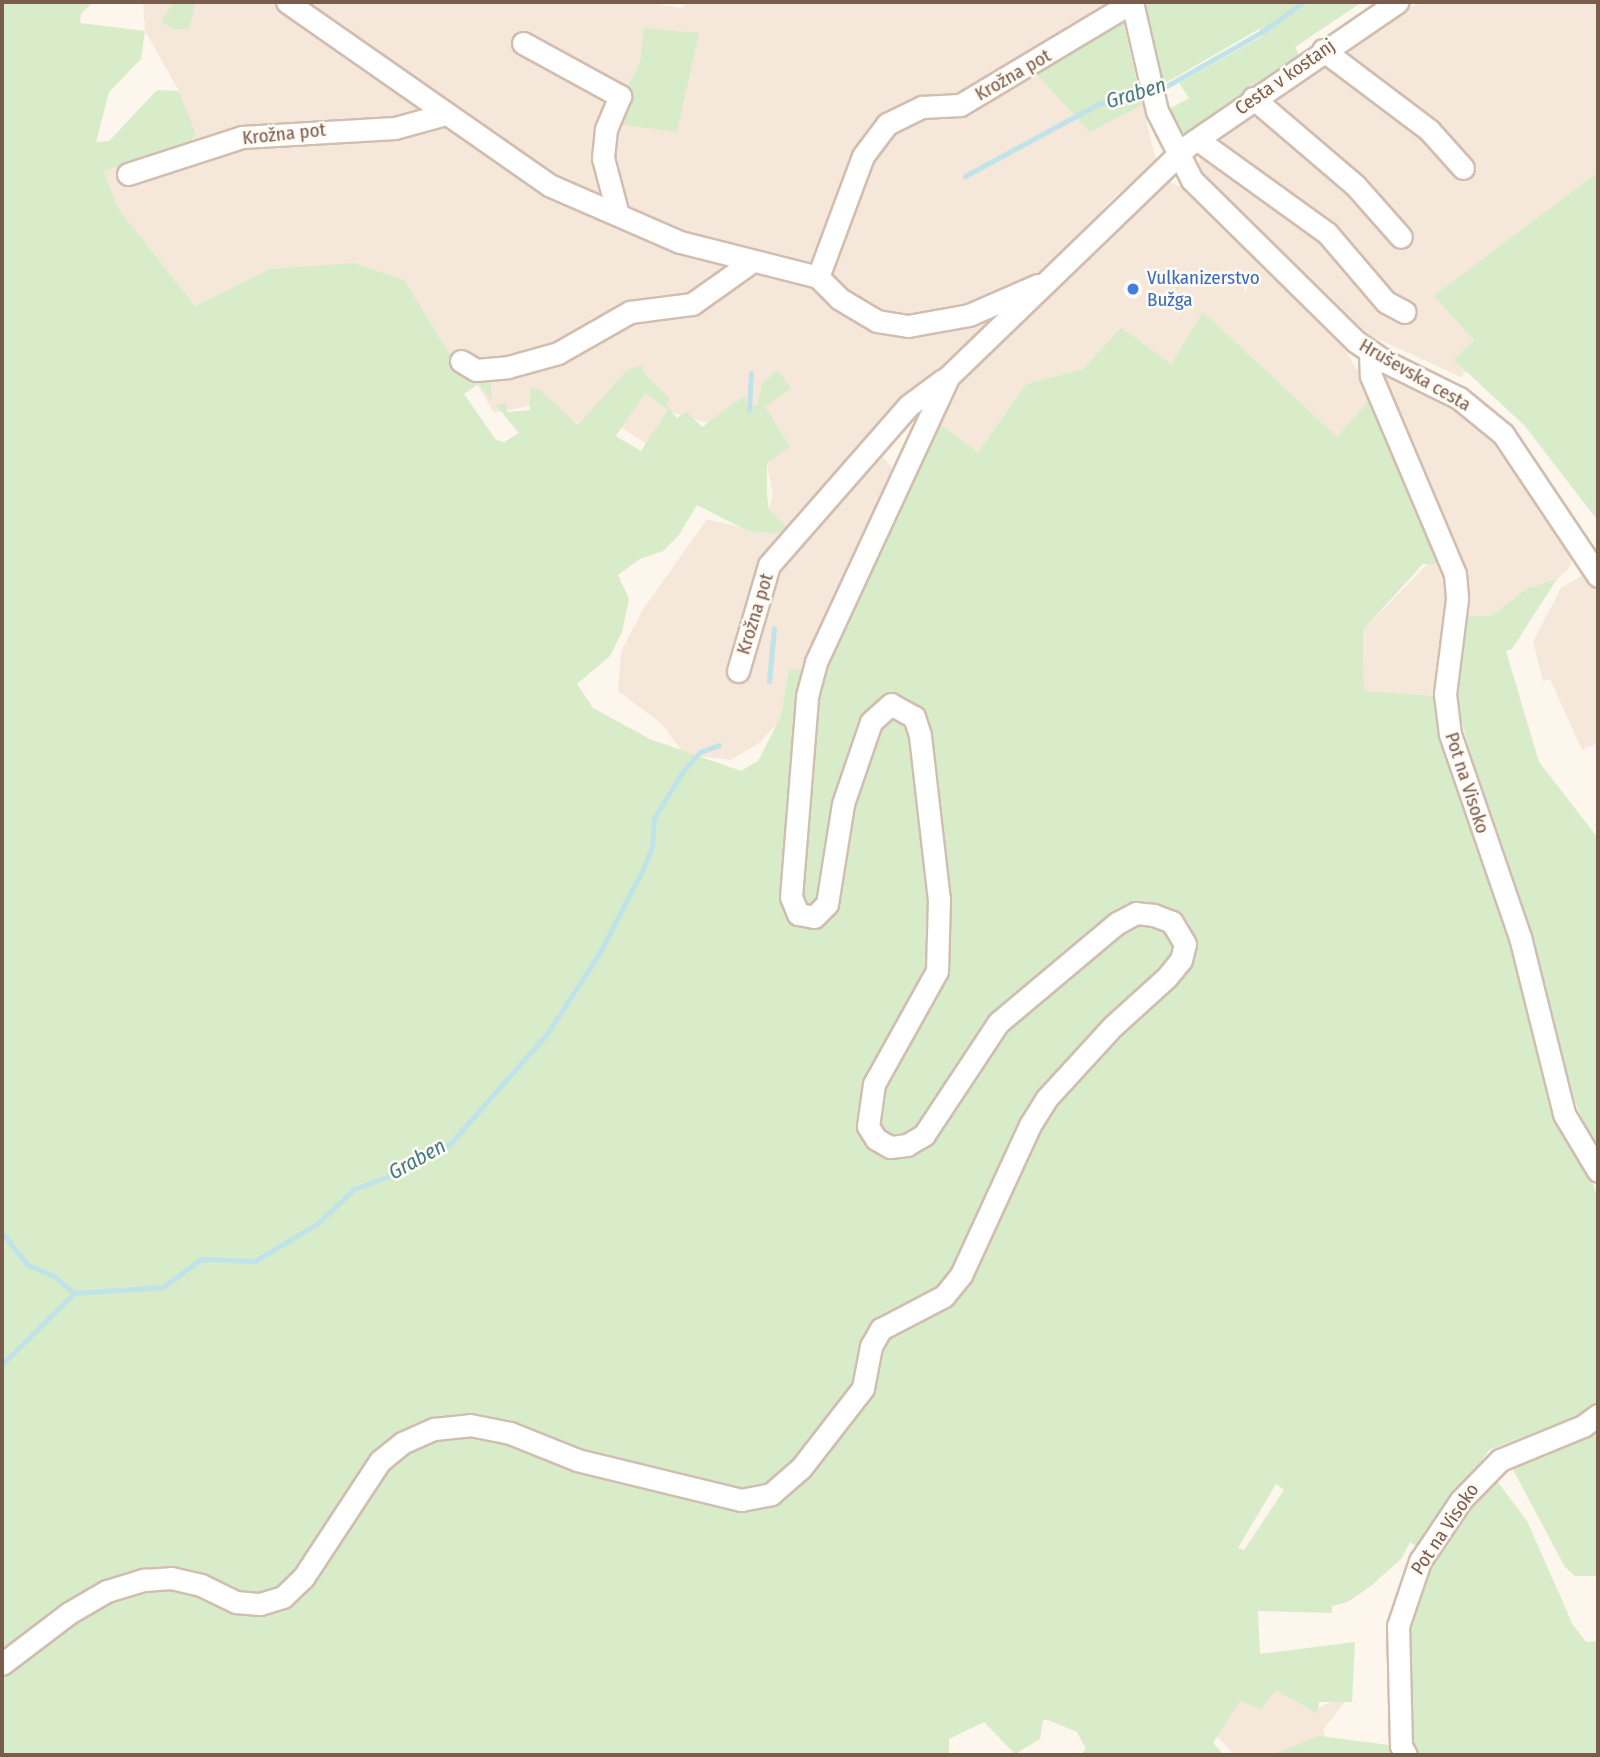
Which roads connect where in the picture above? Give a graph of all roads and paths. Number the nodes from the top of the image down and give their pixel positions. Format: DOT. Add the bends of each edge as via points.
graph roads {
  1 [pos="287,2"];
  2 [pos="1132,2"];
  3 [pos="1397,2"];
  4 [pos="523,43"];
  5 [pos="1323,50"];
  6 [pos="1254,98"];
  7 [pos="445,114"];
  8 [pos="1198,139"];
  9 [pos="1177,157"];
  10 [pos="1463,168"];
  11 [pos="128,174"];
  12 [pos="617,211"];
  13 [pos="1401,237"];
  14 [pos="751,262"];
  15 [pos="818,277"];
  16 [pos="1056,277"];
  17 [pos="1405,312"];
  18 [pos="1370,352"];
  19 [pos="461,362"];
  20 [pos="948,377"];
  21 [pos="1598,576"];
  22 [pos="738,671"];
  23 [pos="1598,1171"];
  24 [pos="1598,1415"];
  25 [pos="2,1664"];
  26 [pos="1406,1755"];
  1 -- 7 [label="street"];
  2 -- 9 [label="street, Hruševska cesta" via="1151,92"];
  2 -- 15 [label="street, Krožna pot" via="960,105 922,107 887,124 863,156"];
  3 -- 5 [label="street, Cesta v kostanj"];
  4 -- 12 [label="street" via="620,96 606,129 603,158"];
  5 -- 6 [label="street, Cesta v kostanj"];
  5 -- 10 [label="street" via="1429,130"];
  6 -- 8 [label="street, Cesta v kostanj"];
  6 -- 13 [label="street" via="1355,185"];
  7 -- 11 [label="street, Krožna pot" via="396,128 242,137"];
  7 -- 12 [label="street" via="549,185"];
  8 -- 9 [label="street, Cesta v kostanj"];
  8 -- 17 [label="street" via="1327,233 1386,302"];
  9 -- 16 [label="street, Krožna pot" via="1123,203"];
  9 -- 18 [label="street, Hruševska cesta" via="1196,185 1332,321"];
  12 -- 14 [label="street" via="680,242"];
  14 -- 15 [label="street"];
  14 -- 19 [label="street" via="692,304 630,312 558,353 508,367 476,370"];
  15 -- 16 [label="street, Krožna pot" via="840,299 877,321 908,326 969,315"];
  16 -- 20 [label="street, Krožna pot"];
  18 -- 21 [label="street, Hruševska cesta" via="1459,398 1503,434"];
  18 -- 23 [label="street, Pot na Visoko" via="1371,376 1455,573 1457,599 1445,694 1450,734 1520,937 1564,1114"];
  20 -- 22 [label="street, Krožna pot" via="908,406 786,542 761,586"];
  20 -- 25 [label="street, Krožna pot" via="816,662 807,696 791,897 798,914 814,917 827,904 843,804 871,722 891,704 914,717 920,735 939,900 937,971 874,1084 868,1126 876,1139 890,1147 907,1145 924,1135 998,1023 1117,923 1136,913 1154,915 1172,922 1185,944 1181,960 1167,977 1113,1026 1046,1099 961,1275 944,1296 881,1329 872,1346 863,1388 842,1419 785,1484 759,1498 719,1498 577,1460 510,1433 470,1425 434,1429 402,1443 380,1461 303,1578 282,1597 260,1604 236,1602 201,1585 171,1578 144,1580 107,1591 69,1613"];
  24 -- 26 [label="street, Pot na Visoko" via="1583,1426 1526,1445 1500,1460 1461,1500 1420,1561 1398,1626 1401,1746"];
}
